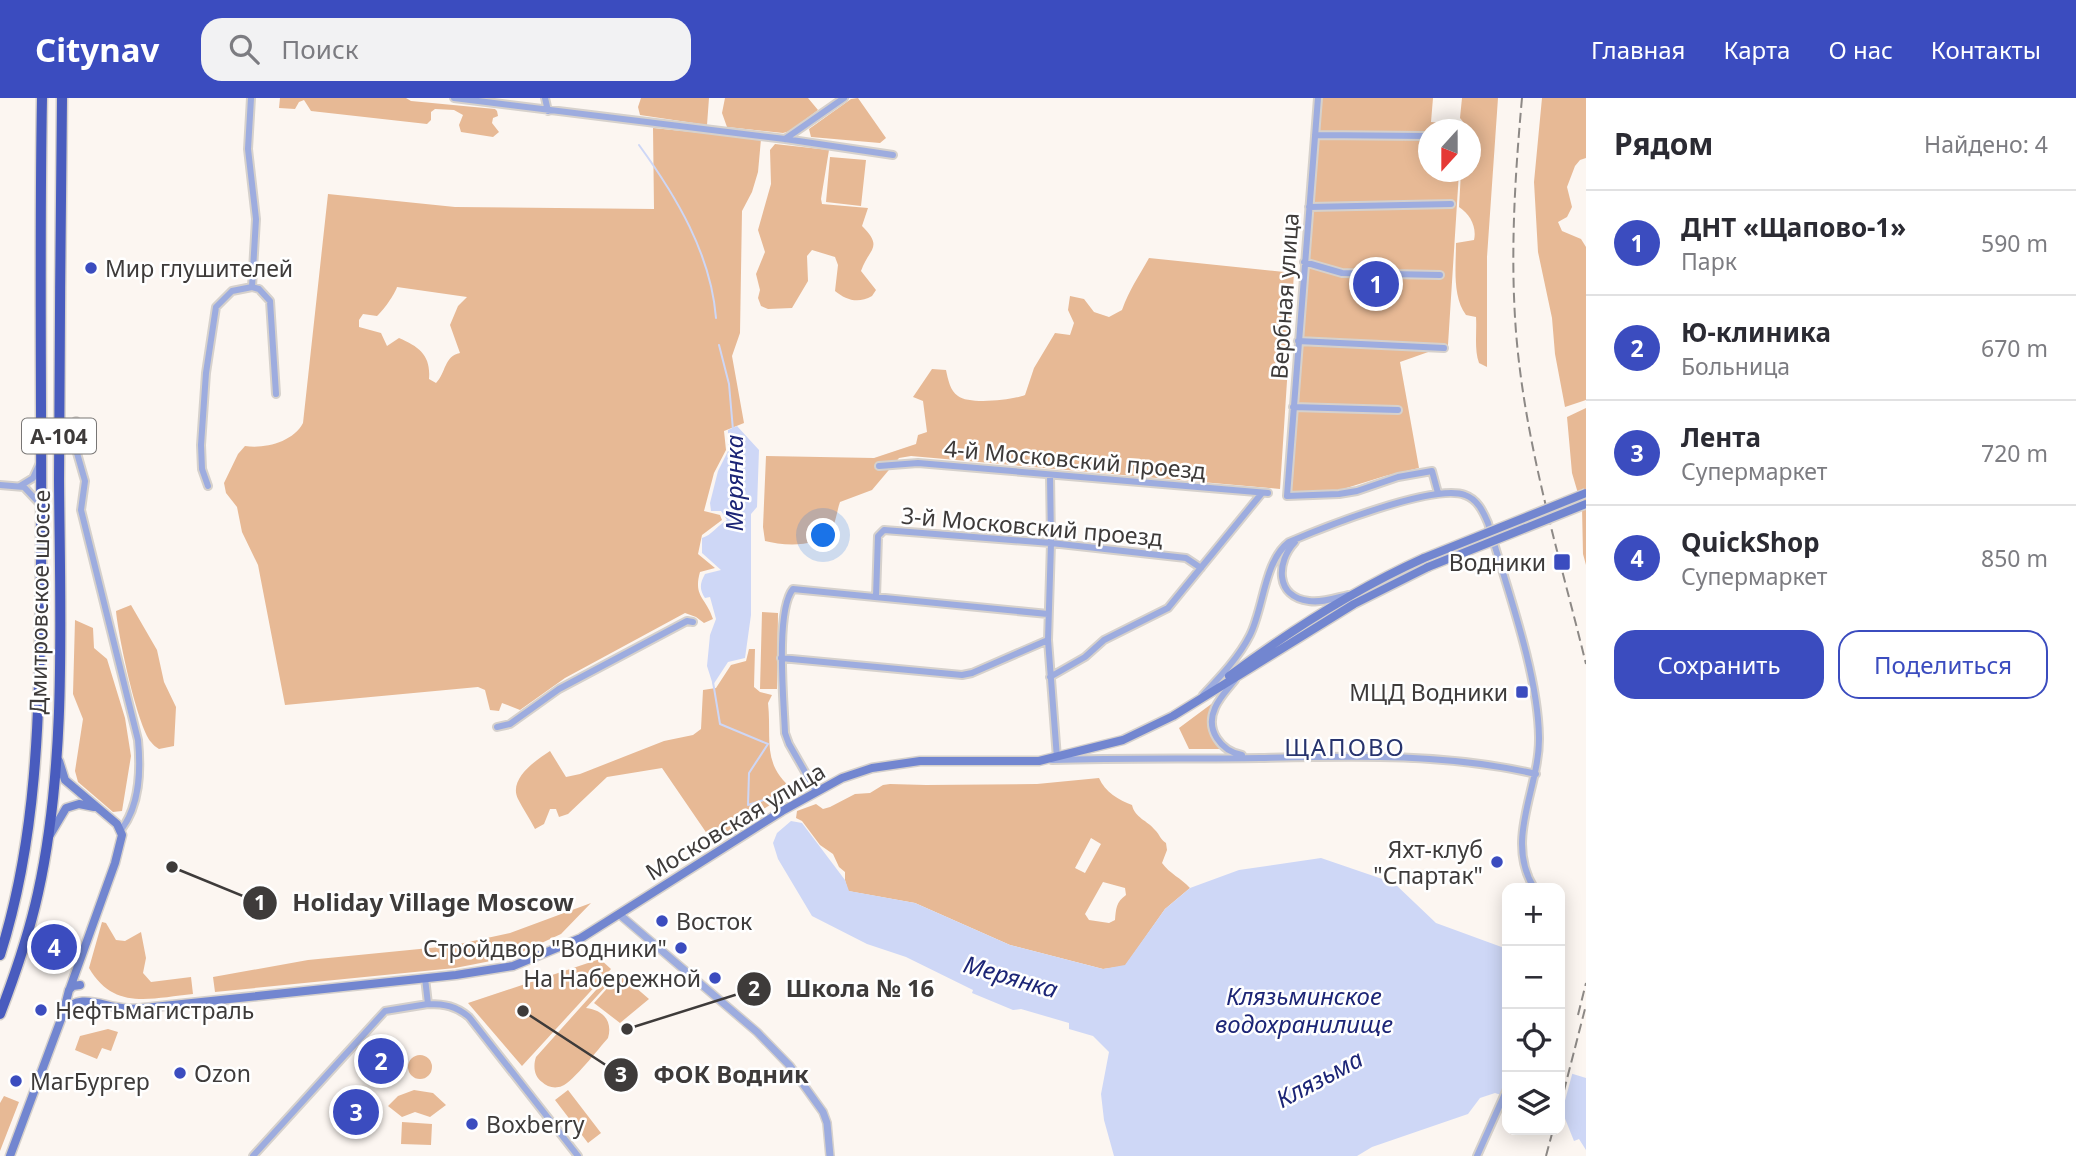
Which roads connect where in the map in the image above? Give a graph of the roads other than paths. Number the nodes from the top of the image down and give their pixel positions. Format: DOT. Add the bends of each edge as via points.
graph roads {
  1 [pos="42,98"];
  2 [pos="62,98"];
  3 [pos="251,98"];
  4 [pos="454,98"];
  5 [pos="545,98"];
  6 [pos="844,98"];
  7 [pos="1318,98"];
  8 [pos="548,111"];
  9 [pos="1315,135"];
  10 [pos="1418,136"];
  11 [pos="785,139"];
  12 [pos="893,155"];
  13 [pos="1451,204"];
  14 [pos="1308,207"];
  15 [pos="1304,262"];
  16 [pos="1440,275"];
  17 [pos="252,287"];
  18 [pos="1298,341"];
  19 [pos="1444,348"];
  20 [pos="276,394"];
  21 [pos="1293,407"];
  22 [pos="1398,410"];
  23 [pos="76,421"];
  24 [pos="41,459"];
  25 [pos="879,466"];
  26 [pos="1050,475"];
  27 [pos="0,485"];
  28 [pos="20,486"];
  29 [pos="208,486"];
  30 [pos="1438,493"];
  31 [pos="1586,493"];
  32 [pos="1586,504"];
  33 [pos="41,506"];
  34 [pos="1302,536"];
  35 [pos="1051,542"];
  36 [pos="1201,568"];
  37 [pos="1349,594"];
  38 [pos="876,597"];
  39 [pos="1048,614"];
  40 [pos="693,622"];
  41 [pos="1048,640"];
  42 [pos="781,658"];
  43 [pos="1240,674"];
  44 [pos="1050,677"];
  45 [pos="1203,695"];
  46 [pos="1193,703"];
  47 [pos="497,727"];
  48 [pos="56,745"];
  49 [pos="1057,758"];
  50 [pos="1258,758"];
  51 [pos="1039,761"];
  52 [pos="1536,774"];
  53 [pos="816,791"];
  54 [pos="97,807"];
  55 [pos="121,830"];
  56 [pos="47,844"];
  57 [pos="1532,883"];
  58 [pos="620,915"];
  59 [pos="0,955"];
  60 [pos="78,972"];
  61 [pos="425,978"];
  62 [pos="83,988"];
  63 [pos="69,992"];
  64 [pos="98,1002"];
  65 [pos="78,1003"];
  66 [pos="428,1004"];
  67 [pos="0,1014"];
  68 [pos="62,1014"];
  69 [pos="1502,1102"];
  70 [pos="10,1156"];
  71 [pos="253,1156"];
  72 [pos="578,1156"];
  73 [pos="830,1156"];
  74 [pos="1477,1156"];
  1 -- 24 [label="highway, Дмитровское шоссе / А-104"];
  2 -- 48 [label="highway, Дмитровское шоссе / А-104"];
  3 -- 17 [label="street" via="248,149 256,219"];
  4 -- 8 [label="street"];
  5 -- 8 [label="street"];
  6 -- 11 [label="street"];
  7 -- 9 [label="street, Вербная улица"];
  8 -- 11 [label="street"];
  9 -- 10 [label="street"];
  9 -- 14 [label="street, Вербная улица"];
  11 -- 12 [label="street"];
  13 -- 14 [label="street"];
  14 -- 15 [label="street, Вербная улица"];
  15 -- 16 [label="street" via="1342,273"];
  15 -- 18 [label="street, Вербная улица"];
  17 -- 20 [label="street" via="270,302"];
  17 -- 29 [label="street" via="232,291 216,307 201,445"];
  18 -- 19 [label="street"];
  18 -- 21 [label="street, Вербная улица"];
  21 -- 22 [label="street"];
  21 -- 30 [label="street, Вербная улица" via="1287,496 1357,491 1432,471"];
  23 -- 55 [label="street" via="77,453 85,481 81,510 138,740 138,788"];
  24 -- 28 [label="street" via="33,478"];
  24 -- 33 [label="highway, Дмитровское шоссе / А-104"];
  25 -- 26 [label="street, 4-й Московский проезд" via="918,463"];
  26 -- 35 [label="street"];
  26 -- 36 [label="street, 4-й Московский проезд" via="1265,493"];
  27 -- 28 [label="street"];
  28 -- 33 [label="street"];
  30 -- 34 [label="street"];
  30 -- 52 [label="street" via="1455,492 1472,499 1488,523 1535,698 1539,734"];
  31 -- 37 [label="main road, bridge" via="1424,558"];
  32 -- 43 [label="main road, bridge" via="1428,567 1354,604"];
  33 -- 59 [label="highway, Дмитровское шоссе / А-104" via="35,783 18,889"];
  34 -- 37 [label="street" via="1290,546 1281,565 1287,589 1310,601"];
  34 -- 45 [label="street" via="1277,554 1250,637"];
  35 -- 36 [label="street, 3-й Московский проезд" via="1186,558"];
  35 -- 38 [label="street, 3-й Московский проезд" via="884,530 878,536"];
  35 -- 39 [label="street"];
  36 -- 44 [label="street" via="1168,608 1104,640"];
  37 -- 45 [label="main road" via="1292,629"];
  38 -- 39 [label="street"];
  38 -- 42 [label="street" via="794,589 788,596"];
  39 -- 41 [label="street"];
  40 -- 47 [label="street" via="687,621 559,689 510,724"];
  41 -- 42 [label="street" via="962,674"];
  41 -- 44 [label="street"];
  42 -- 53 [label="street" via="785,733"];
  43 -- 46 [label="main road"];
  43 -- 50 [label="street" via="1214,708 1212,724 1227,750"];
  44 -- 49 [label="street"];
  45 -- 46 [label="main road"];
  46 -- 49 [label="main road" via="1123,740"];
  48 -- 54 [label="main road, А-104" via="65,780"];
  48 -- 56 [label="highway, Дмитровское шоссе / А-104"];
  49 -- 51 [label="main road"];
  50 -- 51 [label="street, Московская улица"];
  50 -- 52 [label="street, Московская улица" via="1433,758"];
  51 -- 53 [label="main road, Московская улица" via="897,763 842,778"];
  52 -- 57 [label="street" via="1522,824 1525,864"];
  53 -- 58 [label="main road, Московская улица"];
  54 -- 55 [label="main road, А-104"];
  54 -- 56 [label="main road, А-104" via="79,804 66,808"];
  55 -- 60 [label="main road" via="115,863"];
  56 -- 67 [label="highway, Дмитровское шоссе / А-104" via="25,944"];
  58 -- 61 [label="main road, Московская улица" via="523,963"];
  58 -- 73 [label="street" via="751,1026 790,1066 823,1112"];
  60 -- 62 [label="main road"];
  60 -- 63 [label="main road"];
  61 -- 64 [label="main road, Московская улица" via="144,1008"];
  61 -- 66 [label="street"];
  62 -- 63 [label="main road"];
  62 -- 64 [label="main road"];
  62 -- 65 [label="main road" via="86,996"];
  63 -- 65 [label="main road"];
  63 -- 68 [label="main road"];
  64 -- 65 [label="main road, Московская улица"];
  65 -- 68 [label="main road"];
  66 -- 71 [label="street" via="385,1011"];
  66 -- 72 [label="street" via="446,1004 469,1017"];
  68 -- 70 [label="main road"];
  69 -- 74 [label="street"];
}
